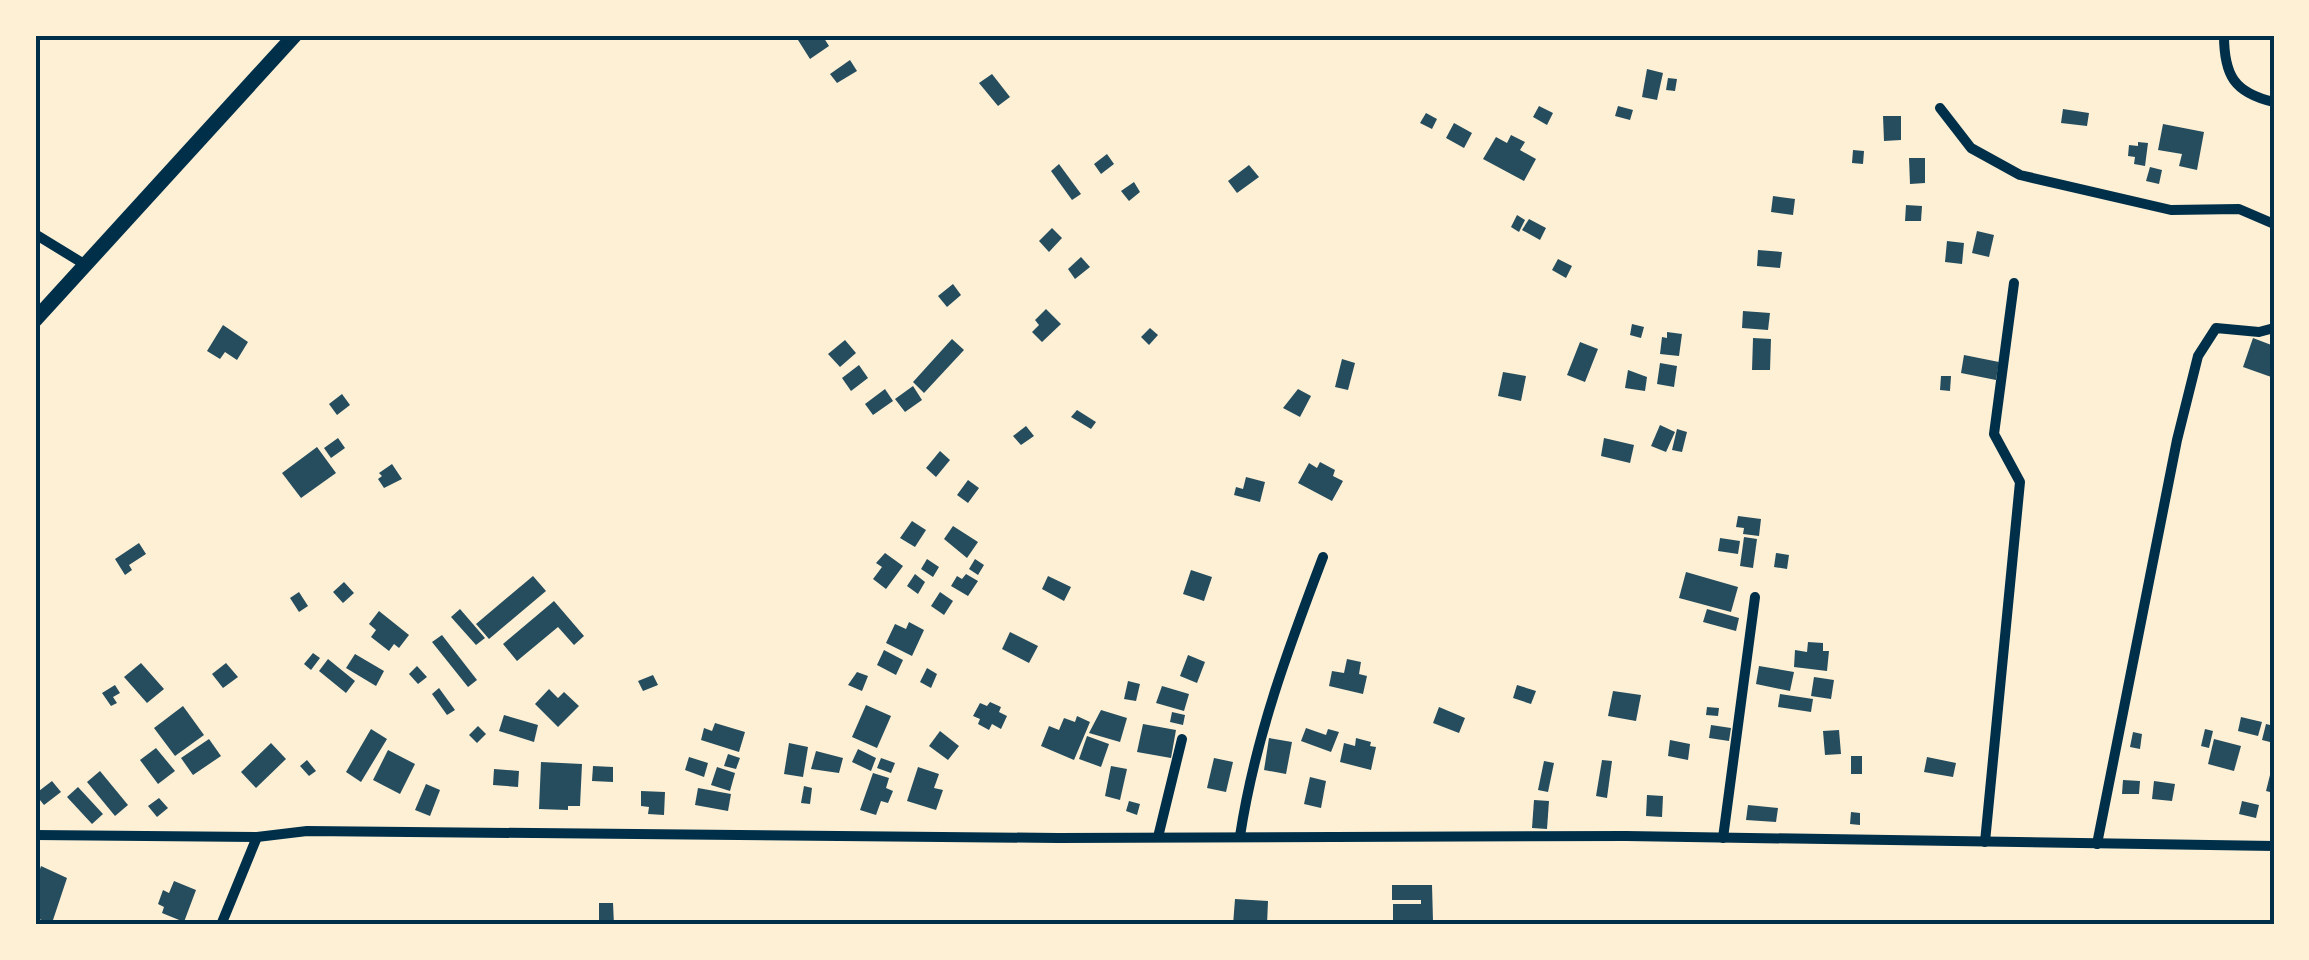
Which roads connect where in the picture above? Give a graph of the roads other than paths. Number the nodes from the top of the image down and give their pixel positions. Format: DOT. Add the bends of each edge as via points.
graph roads {
  1 [pos="296,35"];
  2 [pos="2224,35"];
  3 [pos="2274,102"];
  4 [pos="1940,108"];
  5 [pos="2274,224"];
  6 [pos="35,234"];
  7 [pos="84,264"];
  8 [pos="2014,283"];
  9 [pos="35,320"];
  10 [pos="2274,328"];
  11 [pos="1323,557"];
  12 [pos="1755,597"];
  13 [pos="1182,738"];
  14 [pos="35,835"];
  15 [pos="1240,836"];
  16 [pos="257,837"];
  17 [pos="1158,837"];
  18 [pos="1723,838"];
  19 [pos="1985,842"];
  20 [pos="2097,844"];
  21 [pos="2274,846"];
  22 [pos="221,925"];
  1 -- 7 [label="street"];
  2 -- 3 [label="street" via="2233,81 2253,97"];
  4 -- 5 [label="street" via="1971,148 2020,175 2171,210 2239,209"];
  6 -- 7 [label="street"];
  7 -- 9 [label="street"];
  8 -- 19 [label="street" via="1994,434 2020,482"];
  10 -- 20 [label="street" via="2216,328 2198,356"];
  11 -- 15 [label="street" via="1279,672"];
  12 -- 18 [label="street"];
  13 -- 17 [label="street"];
  14 -- 16 [label="street"];
  15 -- 17 [label="street"];
  15 -- 18 [label="street"];
  16 -- 17 [label="street"];
  16 -- 22 [label="street"];
  18 -- 19 [label="street"];
  19 -- 20 [label="street"];
  20 -- 21 [label="street"];
}
